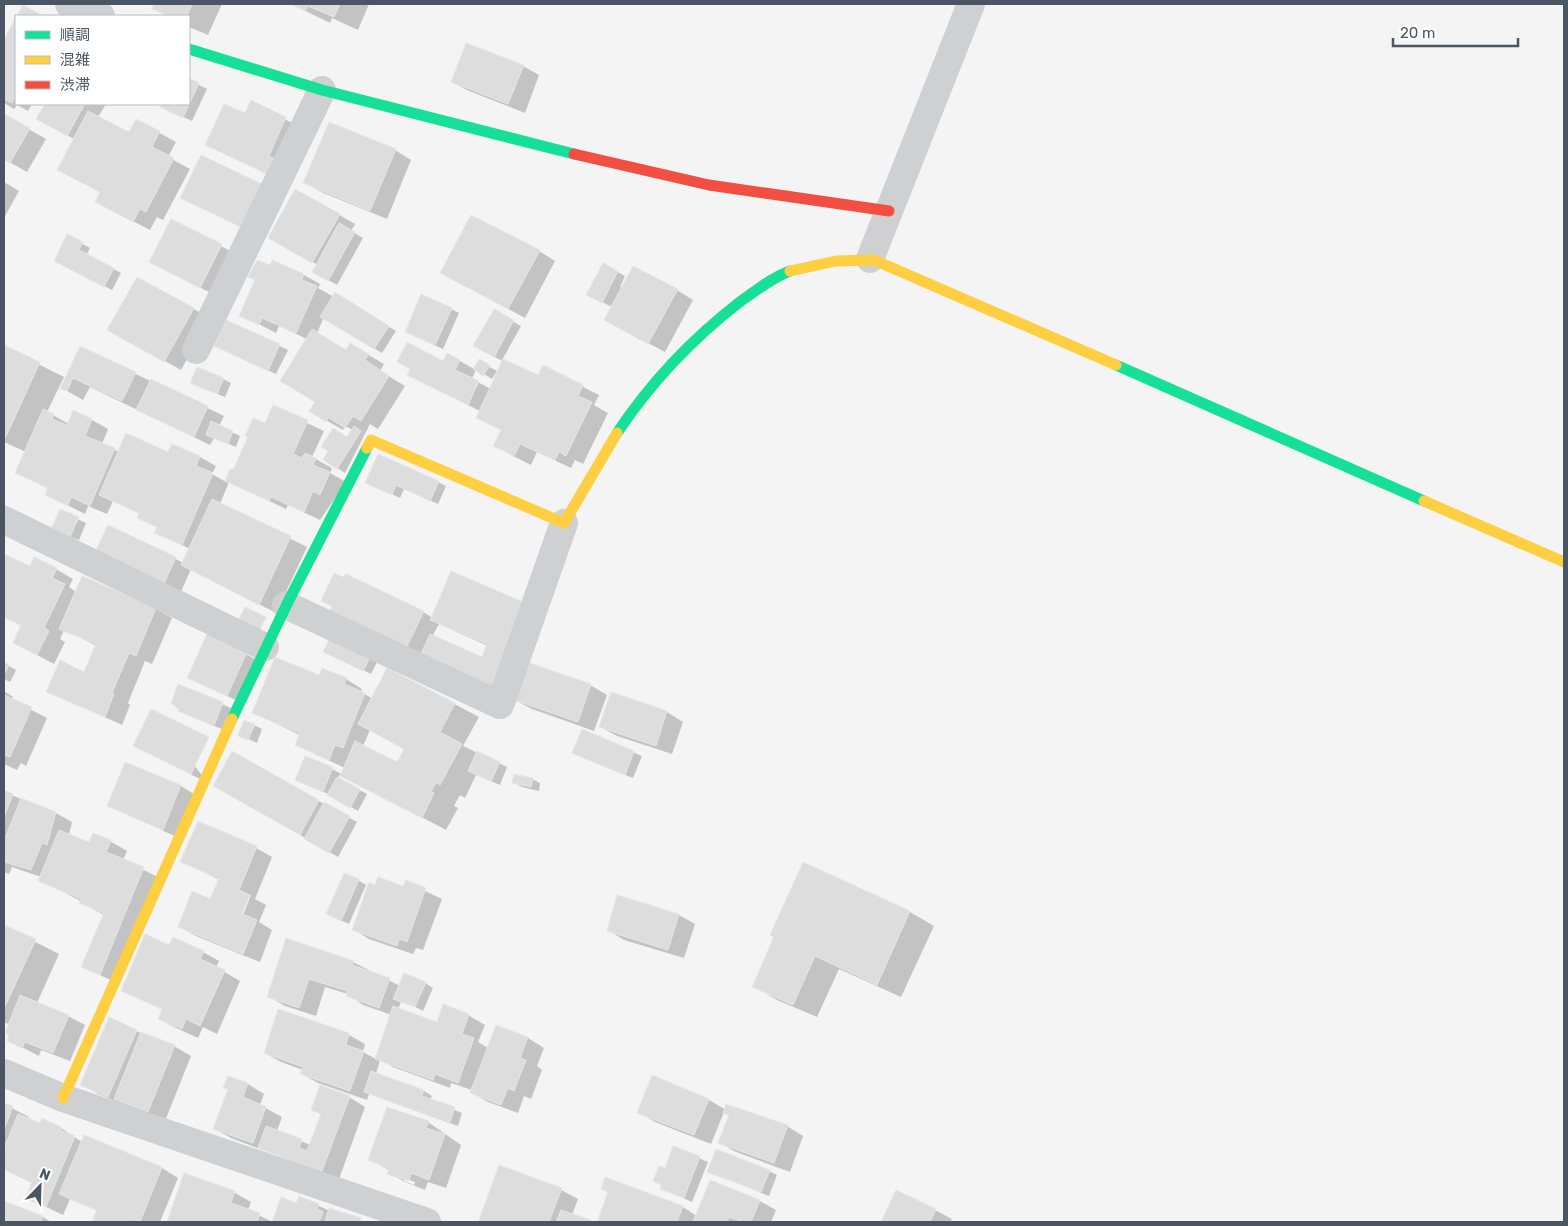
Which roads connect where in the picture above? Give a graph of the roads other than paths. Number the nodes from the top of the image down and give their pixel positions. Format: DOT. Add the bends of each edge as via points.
graph roads {
  1 [pos="69,4"];
  2 [pos="971,4"];
  3 [pos="98,15"];
  4 [pos="190,49"];
  5 [pos="322,90"];
  6 [pos="888,211"];
  7 [pos="870,259"];
  8 [pos="196,350"];
  9 [pos="4,520"];
  10 [pos="564,523"];
  11 [pos="1564,562"];
  12 [pos="286,605"];
  13 [pos="265,647"];
  14 [pos="4,1073"];
  15 [pos="63,1098"];
  16 [pos="427,1222"];
  1 -- 3 [label="street"];
  2 -- 6 [label="street"];
  4 -- 5 [label="street"];
  5 -- 6 [label="street" via="635,170 709,185"];
  5 -- 8 [label="street"];
  6 -- 7 [label="street"];
  7 -- 10 [label="street" via="830,262 780,275 732,307 695,340 651,388 585,481"];
  7 -- 11 [label="street"];
  9 -- 13 [label="street"];
  10 -- 12 [label="street" via="371,440"];
  10 -- 12 [label="street" via="500,705"];
  12 -- 13 [label="street"];
  13 -- 15 [label="street" via="162,867"];
  14 -- 15 [label="street"];
  15 -- 16 [label="street"];
}
